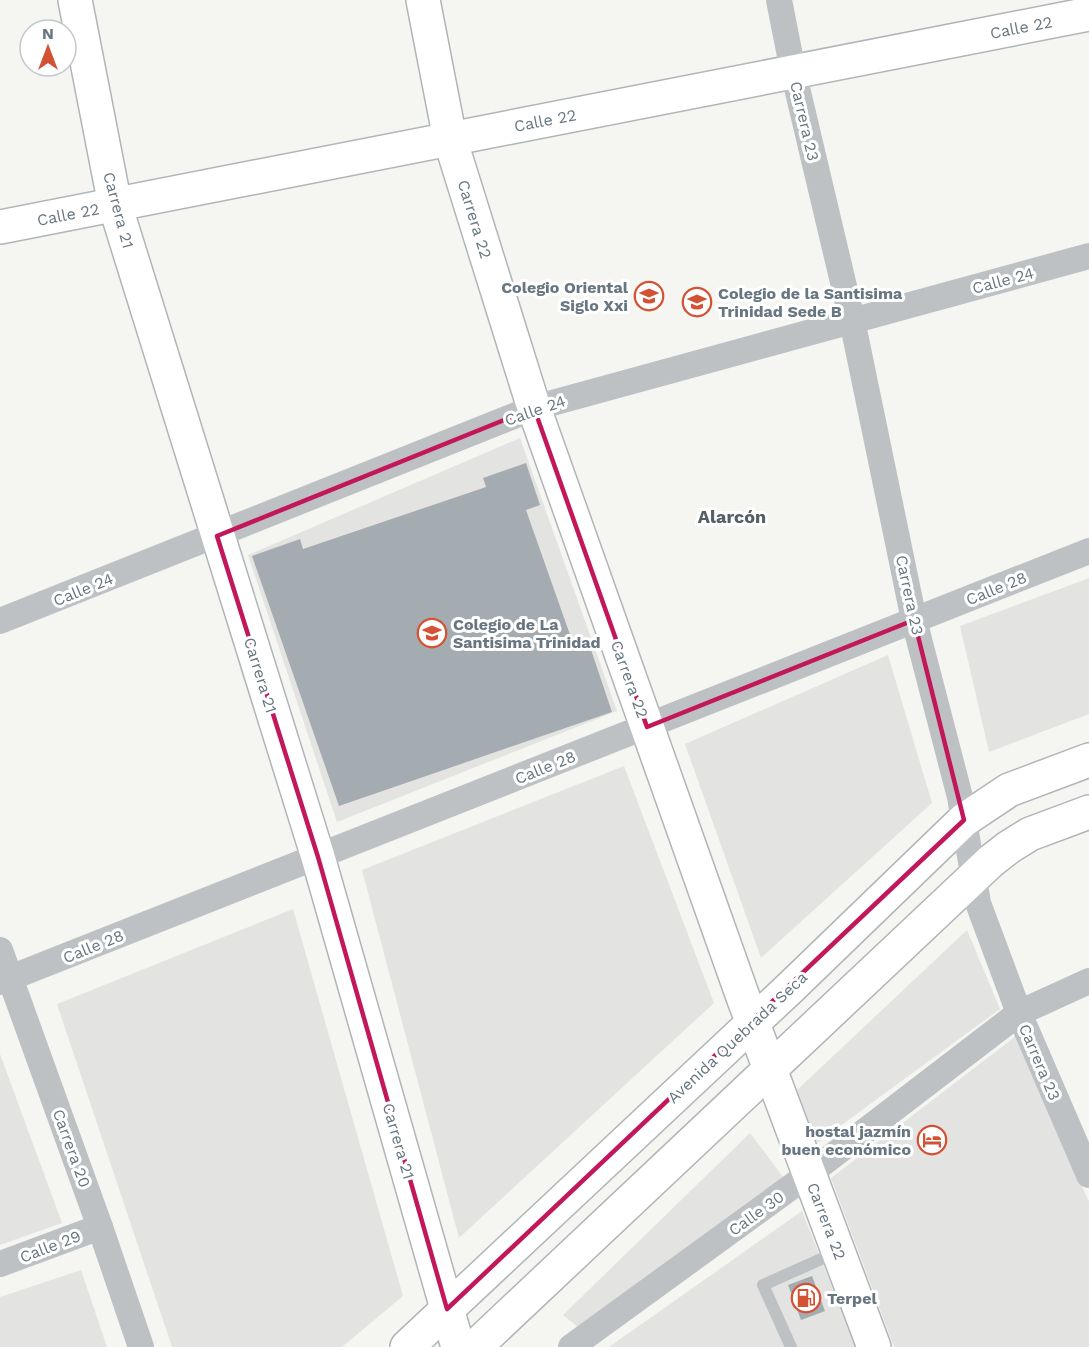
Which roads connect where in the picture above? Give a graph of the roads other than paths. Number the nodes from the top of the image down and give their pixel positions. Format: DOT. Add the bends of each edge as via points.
graph roads {
  1 [pos="75,0"];
  2 [pos="423,0"];
  3 [pos="779,0"];
  4 [pos="1089,14"];
  5 [pos="793,71"];
  6 [pos="450,139"];
  7 [pos="115,205"];
  8 [pos="0,227"];
  9 [pos="1089,256"];
  10 [pos="852,320"];
  11 [pos="534,408"];
  12 [pos="217,536"];
  13 [pos="1089,551"];
  14 [pos="914,620"];
  15 [pos="0,621"];
  16 [pos="647,727"];
  17 [pos="1089,760"];
  18 [pos="1089,812"];
  19 [pos="964,820"];
  20 [pos="318,857"];
  21 [pos="973,879"];
  22 [pos="0,950"];
  23 [pos="5,980"];
  24 [pos="1089,981"];
  25 [pos="1019,1012"];
  26 [pos="753,1023"];
  27 [pos="770,1070"];
  28 [pos="809,1174"];
  29 [pos="1089,1175"];
  30 [pos="100,1227"];
  31 [pos="838,1252"];
  32 [pos="0,1264"];
  33 [pos="447,1309"];
  34 [pos="141,1347"];
  35 [pos="407,1347"];
  36 [pos="458,1347"];
  37 [pos="475,1347"];
  38 [pos="571,1347"];
  39 [pos="791,1347"];
  40 [pos="874,1347"];
  1 -- 7 [label="street, Carrera 21"];
  2 -- 6 [label="street, Carrera 22"];
  3 -- 5 [label="street, Carrera 23"];
  4 -- 5 [label="street, Calle 22"];
  5 -- 6 [label="street, Calle 22"];
  5 -- 10 [label="street, Carrera 23"];
  6 -- 7 [label="street, Calle 22"];
  6 -- 11 [label="street, Carrera 22"];
  7 -- 8 [label="street, Calle 22"];
  7 -- 12 [label="street, Carrera 21"];
  9 -- 10 [label="street, Calle 24"];
  10 -- 11 [label="street, Calle 24"];
  10 -- 14 [label="street, Carrera 23"];
  11 -- 12 [label="street, Calle 24"];
  11 -- 16 [label="street, Carrera 22"];
  12 -- 15 [label="street, Calle 24"];
  12 -- 20 [label="street, Carrera 21"];
  13 -- 14 [label="street, Calle 28"];
  14 -- 16 [label="street, Calle 28"];
  14 -- 19 [label="street, Carrera 23"];
  16 -- 20 [label="street, Calle 28"];
  16 -- 26 [label="street, Carrera 22"];
  17 -- 19 [label="street, Avenida Quebrada Seca" via="1009,790"];
  18 -- 21 [label="street" via="1030,834"];
  19 -- 21 [label="street, Carrera 23"];
  19 -- 26 [label="street, Avenida Quebrada Seca"];
  20 -- 23 [label="street, Calle 28"];
  20 -- 33 [label="street, Carrera 21"];
  21 -- 25 [label="street, Carrera 23" via="978,903"];
  21 -- 27 [label="street"];
  22 -- 23 [label="street, Carrera 20"];
  23 -- 30 [label="street, Carrera 20"];
  24 -- 25 [label="street, Calle 30"];
  25 -- 28 [label="street, Calle 30"];
  25 -- 29 [label="street, Carrera 23"];
  26 -- 27 [label="street, Carrera 22"];
  26 -- 33 [label="street, Avenida Quebrada Seca"];
  27 -- 28 [label="street, Carrera 22"];
  27 -- 37 [label="street"];
  28 -- 31 [label="street, Carrera 22"];
  28 -- 38 [label="street, Calle 30"];
  30 -- 32 [label="street, Calle 29"];
  30 -- 34 [label="street, Carrera 20"];
  31 -- 39 [label="lane" via="763,1285"];
  31 -- 40 [label="street, Carrera 22"];
  33 -- 35 [label="street, Avenida Quebrada Seca"];
  33 -- 36 [label="street, Carrera 21"];
}
